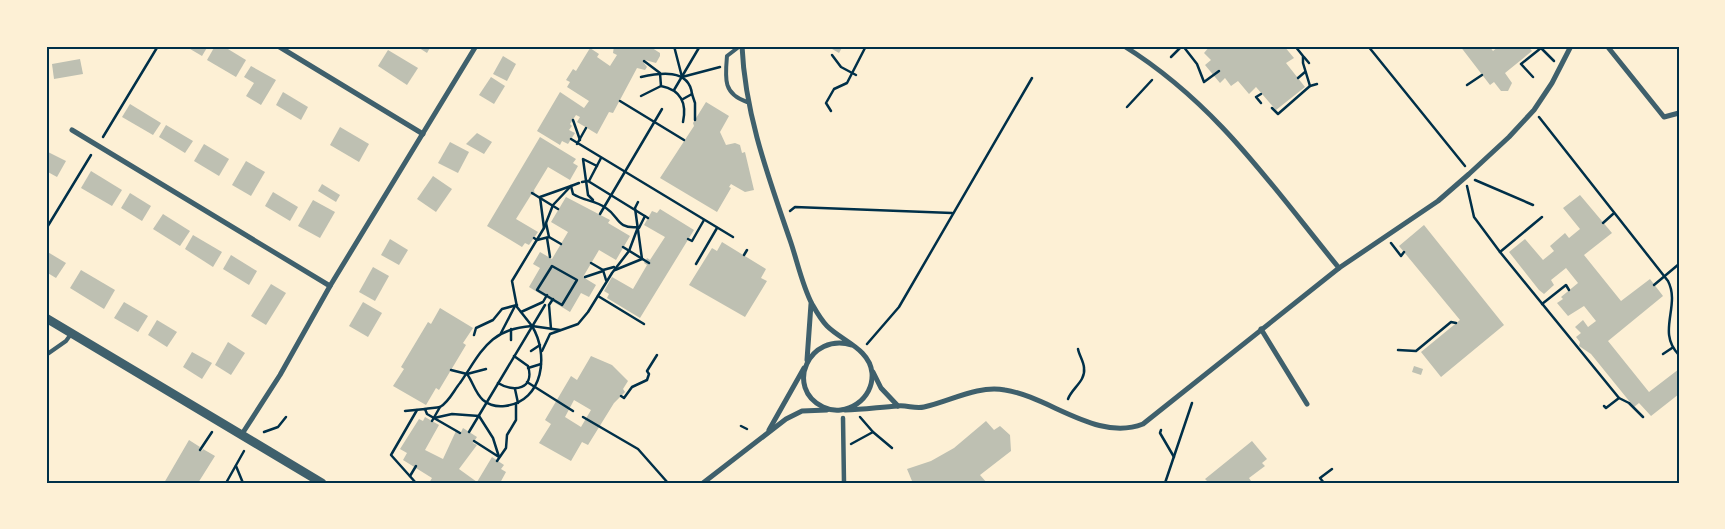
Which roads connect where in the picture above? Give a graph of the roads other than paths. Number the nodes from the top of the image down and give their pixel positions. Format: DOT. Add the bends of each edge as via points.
graph roads {
  1 [pos="278,46"];
  2 [pos="476,46"];
  3 [pos="741,46"];
  4 [pos="1124,46"];
  5 [pos="1571,46"];
  6 [pos="1607,46"];
  7 [pos="747,102"];
  8 [pos="1679,114"];
  9 [pos="72,130"];
  10 [pos="423,134"];
  11 [pos="1339,268"];
  12 [pos="330,286"];
  13 [pos="811,303"];
  14 [pos="46,318"];
  15 [pos="1261,329"];
  16 [pos="72,334"];
  17 [pos="852,345"];
  18 [pos="46,355"];
  19 [pos="806,364"];
  20 [pos="870,366"];
  21 [pos="1307,404"];
  22 [pos="898,406"];
  23 [pos="833,410"];
  24 [pos="845,410"];
  25 [pos="843,418"];
  26 [pos="767,433"];
  27 [pos="242,434"];
  28 [pos="322,483"];
  29 [pos="703,483"];
  30 [pos="844,483"];
  1 -- 10 [label="street"];
  2 -- 10 [label="street"];
  3 -- 7 [label="street"];
  3 -- 7 [label="lane" via="728,56 728,89 732,95"];
  4 -- 11 [label="street" via="1192,95 1230,133"];
  5 -- 11 [label="street" via="1552,83 1520,127 1438,201"];
  6 -- 8 [label="street" via="1664,116"];
  7 -- 13 [label="street" via="766,172"];
  9 -- 12 [label="street"];
  10 -- 12 [label="street"];
  11 -- 15 [label="street"];
  12 -- 27 [label="street" via="280,375"];
  13 -- 17 [label="street" via="825,324"];
  13 -- 19 [label="street"];
  14 -- 16 [label="street"];
  15 -- 21 [label="street"];
  15 -- 22 [label="street" via="1150,420 1132,428 1089,422 1025,396 998,389 978,391 923,407"];
  16 -- 18 [label="lane"];
  16 -- 27 [label="street"];
  17 -- 19 [label="street" via="830,343 816,350"];
  17 -- 20 [label="street"];
  19 -- 23 [label="street" via="804,382 808,393 821,406"];
  19 -- 26 [label="street"];
  20 -- 22 [label="street" via="881,388"];
  20 -- 24 [label="street" via="869,390 859,403"];
  22 -- 24 [label="street"];
  23 -- 24 [label="street"];
  23 -- 26 [label="street" via="802,411"];
  25 -- 30 [label="street"];
  26 -- 29 [label="street"];
  27 -- 28 [label="street"];
}
